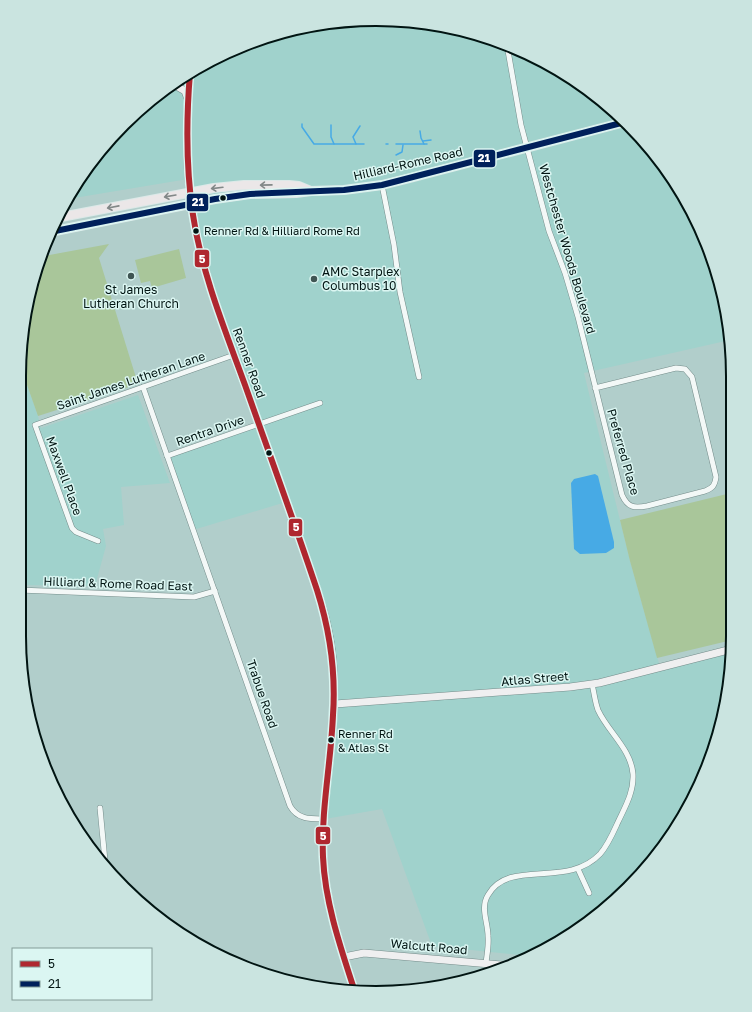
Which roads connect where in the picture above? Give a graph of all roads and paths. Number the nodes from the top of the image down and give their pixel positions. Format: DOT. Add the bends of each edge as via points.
graph roads {
  1 [pos="508,52"];
  2 [pos="189,80"];
  3 [pos="179,87"];
  4 [pos="188,99"];
  5 [pos="618,124"];
  6 [pos="527,148"];
  7 [pos="382,185"];
  8 [pos="311,191"];
  9 [pos="190,193"];
  10 [pos="192,203"];
  11 [pos="64,217"];
  12 [pos="58,230"];
  13 [pos="234,355"];
  14 [pos="419,378"];
  15 [pos="143,387"];
  16 [pos="595,388"];
  17 [pos="320,403"];
  18 [pos="35,425"];
  19 [pos="259,425"];
  20 [pos="167,456"];
  21 [pos="98,541"];
  22 [pos="26,590"];
  23 [pos="215,591"];
  24 [pos="725,651"];
  25 [pos="592,684"];
  26 [pos="335,704"];
  27 [pos="100,808"];
  28 [pos="325,819"];
  29 [pos="105,857"];
  30 [pos="578,869"];
  31 [pos="589,893"];
  32 [pos="344,957"];
  33 [pos="486,963"];
  34 [pos="496,964"];
  35 [pos="353,985"];
  1 -- 6 [label="street, Westchester Woods Boulevard"];
  2 -- 4 [label="main road, Renner Road"];
  3 -- 4 [label="main road" via="185,91"];
  4 -- 9 [label="main road, Renner Road"];
  5 -- 6 [label="main road, Hilliard-Rome Road"];
  6 -- 7 [label="main road, Hilliard-Rome Road"];
  6 -- 16 [label="street, Westchester Woods Boulevard" via="549,231 570,290"];
  7 -- 8 [label="main road, Hilliard-Rome Road"];
  7 -- 14 [label="street" via="394,245 399,288"];
  8 -- 9 [label="main road, Hilliard-Rome Road, one-way" via="300,186 244,185"];
  8 -- 10 [label="main road, Hilliard-Rome Road" via="250,194"];
  9 -- 10 [label="main road, Renner Road"];
  9 -- 11 [label="main road, Hilliard-Rome Road, one-way"];
  10 -- 12 [label="main road, Hilliard-Rome Road"];
  10 -- 13 [label="main road, Renner Road" via="209,281"];
  13 -- 15 [label="street, Saint James Lutheran Lane"];
  13 -- 19 [label="main road, Renner Road"];
  15 -- 18 [label="street, Saint James Lutheran Lane"];
  15 -- 20 [label="street, Trabue Road"];
  16 -- 16 [label="street, Preferred Place" via="625,502 639,508 705,491 715,485 716,477 704,425 692,377 686,369 676,368"];
  17 -- 19 [label="street, Rentra Drive"];
  18 -- 21 [label="street, Maxwell Place" via="72,528"];
  19 -- 20 [label="street, Rentra Drive"];
  19 -- 26 [label="main road, Renner Road" via="328,628"];
  20 -- 23 [label="street, Trabue Road"];
  22 -- 23 [label="street, Hilliard & Rome Road East" via="194,597"];
  23 -- 28 [label="street, Trabue Road" via="290,806 293,812 302,818"];
  24 -- 25 [label="main road, Atlas Street"];
  25 -- 26 [label="main road, Atlas Street" via="542,690"];
  25 -- 30 [label="street" via="599,711 630,761 633,773 630,796 608,843 600,854"];
  26 -- 28 [label="main road, Renner Road"];
  27 -- 29 [label="street"];
  28 -- 32 [label="main road" via="323,857 326,885 333,922"];
  30 -- 31 [label="street"];
  30 -- 33 [label="street" via="512,877 502,880 493,887 484,903 488,936"];
  32 -- 33 [label="main road, Walcutt Road" via="364,953"];
  32 -- 35 [label="main road"];
  33 -- 34 [label="main road, Walcutt Road"];
}
